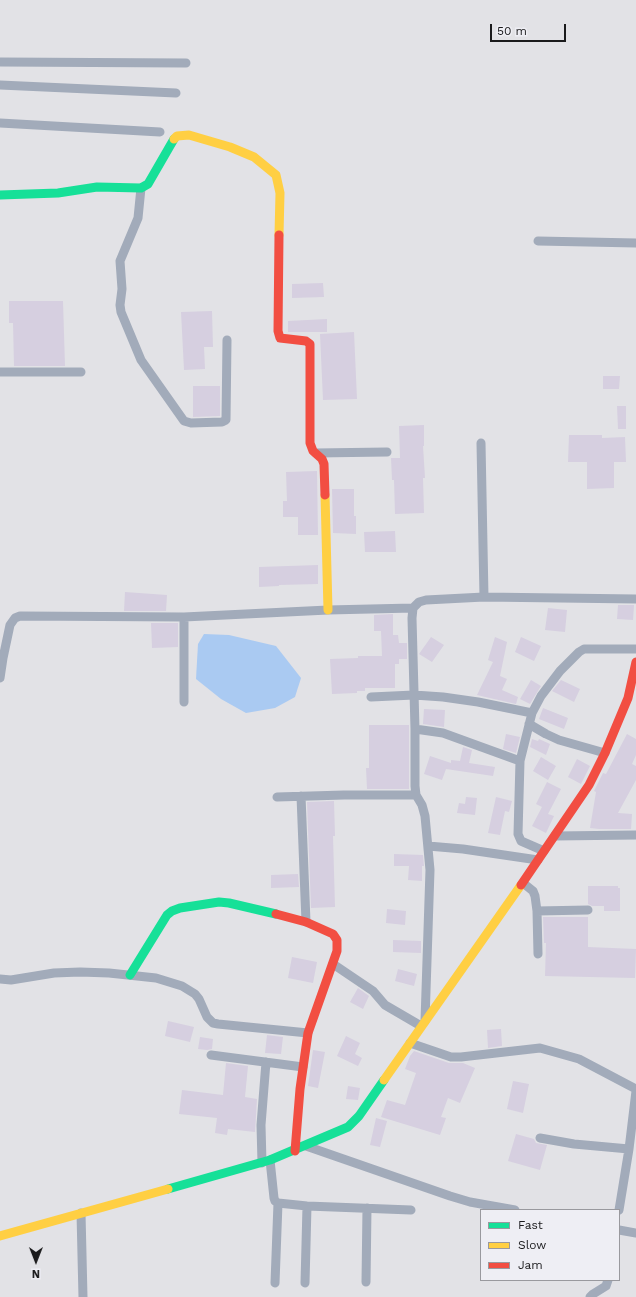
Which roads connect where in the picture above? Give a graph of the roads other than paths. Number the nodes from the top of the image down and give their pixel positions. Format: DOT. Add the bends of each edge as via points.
graph roads {
  1 [pos="0,62"];
  2 [pos="186,63"];
  3 [pos="0,85"];
  4 [pos="176,93"];
  5 [pos="0,123"];
  6 [pos="160,132"];
  7 [pos="142,188"];
  8 [pos="0,195"];
  9 [pos="538,241"];
  10 [pos="636,243"];
  11 [pos="227,340"];
  12 [pos="0,372"];
  13 [pos="81,372"];
  14 [pos="480,443"];
  15 [pos="387,452"];
  16 [pos="316,453"];
  17 [pos="484,597"];
  18 [pos="636,599"];
  19 [pos="413,608"];
  20 [pos="328,610"];
  21 [pos="184,616"];
  22 [pos="636,649"];
  23 [pos="636,662"];
  24 [pos="0,678"];
  25 [pos="414,696"];
  26 [pos="371,697"];
  27 [pos="184,702"];
  28 [pos="532,713"];
  29 [pos="529,724"];
  30 [pos="415,730"];
  31 [pos="605,753"];
  32 [pos="520,761"];
  33 [pos="416,795"];
  34 [pos="278,796"];
  35 [pos="301,796"];
  36 [pos="636,835"];
  37 [pos="555,836"];
  38 [pos="428,846"];
  39 [pos="544,851"];
  40 [pos="538,860"];
  41 [pos="524,883"];
  42 [pos="588,910"];
  43 [pos="537,911"];
  44 [pos="306,922"];
  45 [pos="538,954"];
  46 [pos="333,964"];
  47 [pos="130,975"];
  48 [pos="0,979"];
  49 [pos="423,1023"];
  50 [pos="308,1033"];
  51 [pos="410,1043"];
  52 [pos="210,1055"];
  53 [pos="266,1062"];
  54 [pos="303,1067"];
  55 [pos="636,1090"];
  56 [pos="540,1138"];
  57 [pos="306,1146"];
  58 [pos="629,1149"];
  59 [pos="295,1151"];
  60 [pos="266,1162"];
  61 [pos="278,1203"];
  62 [pos="307,1206"];
  63 [pos="367,1208"];
  64 [pos="509,1209"];
  65 [pos="619,1209"];
  66 [pos="411,1210"];
  67 [pos="81,1213"];
  68 [pos="620,1230"];
  69 [pos="636,1234"];
  70 [pos="0,1236"];
  71 [pos="608,1281"];
  72 [pos="366,1282"];
  73 [pos="275,1283"];
  74 [pos="306,1283"];
  75 [pos="84,1297"];
  76 [pos="590,1297"];
  1 -- 2 [label="street"];
  3 -- 4 [label="street"];
  5 -- 6 [label="street"];
  7 -- 8 [label="street" via="97,187 58,193"];
  7 -- 11 [label="street" via="138,218 120,261 120,312 141,360 184,422 226,420"];
  7 -- 16 [label="street" via="148,184 172,140 183,135 236,149 254,157 276,175 280,193 278,331 280,338 306,341 310,344 310,444"];
  9 -- 10 [label="street"];
  12 -- 13 [label="street"];
  14 -- 17 [label="street"];
  15 -- 16 [label="street"];
  16 -- 20 [label="street" via="324,464"];
  17 -- 18 [label="street"];
  17 -- 19 [label="street" via="426,600"];
  19 -- 20 [label="street"];
  19 -- 25 [label="street"];
  20 -- 21 [label="street"];
  21 -- 24 [label="street" via="15,618 10,625"];
  21 -- 27 [label="street"];
  22 -- 28 [label="street" via="584,649 560,671"];
  23 -- 31 [label="street" via="628,698"];
  25 -- 26 [label="street"];
  25 -- 28 [label="street" via="460,699"];
  25 -- 30 [label="street"];
  28 -- 29 [label="street"];
  29 -- 31 [label="street" via="559,740"];
  29 -- 32 [label="street"];
  30 -- 32 [label="street" via="443,733"];
  30 -- 33 [label="street"];
  31 -- 37 [label="street" via="589,785"];
  32 -- 39 [label="street" via="518,834 521,841"];
  33 -- 35 [label="street"];
  33 -- 38 [label="street" via="424,811"];
  34 -- 35 [label="street"];
  35 -- 44 [label="street"];
  36 -- 37 [label="street"];
  37 -- 39 [label="street"];
  38 -- 40 [label="street"];
  38 -- 49 [label="street" via="430,878"];
  39 -- 40 [label="street"];
  40 -- 41 [label="street"];
  41 -- 43 [label="street" via="533,891"];
  41 -- 49 [label="street"];
  42 -- 43 [label="street"];
  43 -- 45 [label="street"];
  44 -- 46 [label="street" via="336,936 338,945"];
  44 -- 47 [label="street" via="229,903 212,903 172,910"];
  46 -- 49 [label="street" via="374,991 385,1005"];
  46 -- 50 [label="street"];
  47 -- 48 [label="street" via="60,972 11,980"];
  47 -- 50 [label="street" via="156,978 188,989 199,999 207,1017 213,1023"];
  49 -- 51 [label="street"];
  50 -- 54 [label="street"];
  51 -- 55 [label="street" via="461,1058 540,1048 579,1058"];
  51 -- 57 [label="street" via="352,1123"];
  52 -- 53 [label="street"];
  53 -- 54 [label="street"];
  53 -- 60 [label="street" via="261,1124"];
  54 -- 59 [label="street"];
  55 -- 58 [label="street"];
  56 -- 58 [label="street"];
  57 -- 59 [label="street"];
  57 -- 64 [label="street" via="450,1196"];
  58 -- 65 [label="street"];
  59 -- 60 [label="street"];
  60 -- 61 [label="street" via="274,1198"];
  60 -- 67 [label="street"];
  61 -- 62 [label="street"];
  61 -- 73 [label="street"];
  62 -- 63 [label="street"];
  62 -- 74 [label="street"];
  63 -- 66 [label="street"];
  63 -- 72 [label="street"];
  67 -- 70 [label="street"];
  67 -- 75 [label="street"];
  68 -- 69 [label="street"];
  71 -- 76 [label="street" via="606,1286"];
}
